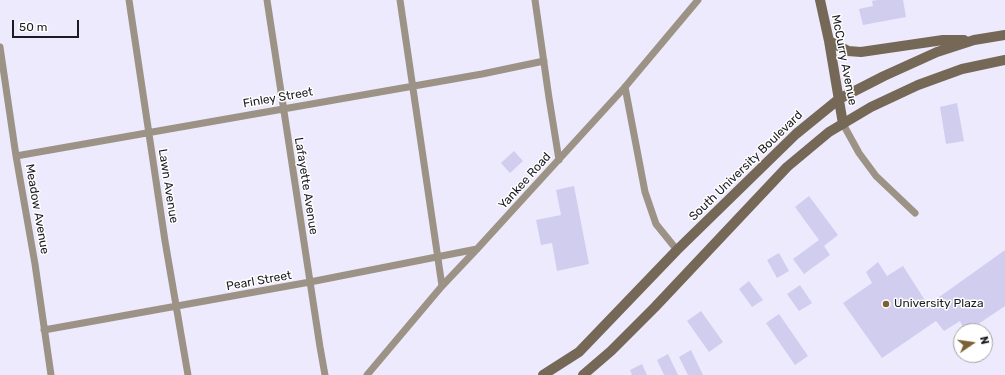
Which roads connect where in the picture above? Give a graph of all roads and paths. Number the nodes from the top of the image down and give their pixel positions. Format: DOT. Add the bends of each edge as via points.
graph roads {
  1 [pos="129,0"];
  2 [pos="267,0"];
  3 [pos="400,0"];
  4 [pos="536,0"];
  5 [pos="698,0"];
  6 [pos="820,0"];
  7 [pos="1005,35"];
  8 [pos="974,40"];
  9 [pos="829,42"];
  10 [pos="0,47"];
  11 [pos="1005,60"];
  12 [pos="544,61"];
  13 [pos="413,85"];
  14 [pos="625,88"];
  15 [pos="839,99"];
  16 [pos="282,108"];
  17 [pos="843,124"];
  18 [pos="148,132"];
  19 [pos="16,156"];
  20 [pos="559,160"];
  21 [pos="915,213"];
  22 [pos="477,249"];
  23 [pos="677,250"];
  24 [pos="438,257"];
  25 [pos="310,282"];
  26 [pos="442,286"];
  27 [pos="176,307"];
  28 [pos="44,330"];
  29 [pos="51,375"];
  30 [pos="188,375"];
  31 [pos="325,375"];
  32 [pos="367,375"];
  33 [pos="543,375"];
  34 [pos="583,375"];
  1 -- 18 [label="street, Lawn Avenue"];
  2 -- 16 [label="street, Lafayette Avenue"];
  3 -- 13 [label="street"];
  4 -- 12 [label="street"];
  5 -- 14 [label="street, Yankee Road"];
  6 -- 9 [label="street, McCurry Avenue"];
  7 -- 8 [label="street, South University Boulevard"];
  8 -- 9 [label="street" via="943,40 861,52 848,51"];
  8 -- 15 [label="street, South University Boulevard" via="916,61"];
  9 -- 15 [label="street, McCurry Avenue"];
  10 -- 19 [label="street, Meadow Avenue"];
  11 -- 17 [label="street" via="962,69 918,85 871,107"];
  12 -- 13 [label="street, Finley Street"];
  12 -- 20 [label="street"];
  13 -- 16 [label="street, Finley Street"];
  13 -- 24 [label="street"];
  14 -- 20 [label="street, Yankee Road"];
  14 -- 23 [label="street" via="645,192 656,224"];
  15 -- 17 [label="street, McCurry Avenue"];
  15 -- 23 [label="street, South University Boulevard" via="796,134"];
  16 -- 18 [label="street, Finley Street"];
  16 -- 25 [label="street, Lafayette Avenue"];
  17 -- 21 [label="street" via="859,153 876,176"];
  17 -- 34 [label="street" via="787,167 655,307"];
  18 -- 19 [label="street, Finley Street"];
  18 -- 27 [label="street, Lawn Avenue"];
  19 -- 28 [label="street, Meadow Avenue"];
  20 -- 22 [label="street, Yankee Road"];
  22 -- 24 [label="street, Pearl Street"];
  22 -- 26 [label="street, Yankee Road"];
  23 -- 33 [label="street, South University Boulevard" via="579,352"];
  24 -- 25 [label="street, Pearl Street"];
  24 -- 26 [label="street"];
  25 -- 27 [label="street, Pearl Street"];
  25 -- 31 [label="street, Lafayette Avenue"];
  26 -- 32 [label="street, Yankee Road"];
  27 -- 28 [label="street, Pearl Street"];
  27 -- 30 [label="street, Lawn Avenue"];
  28 -- 29 [label="street, Meadow Avenue"];
}
